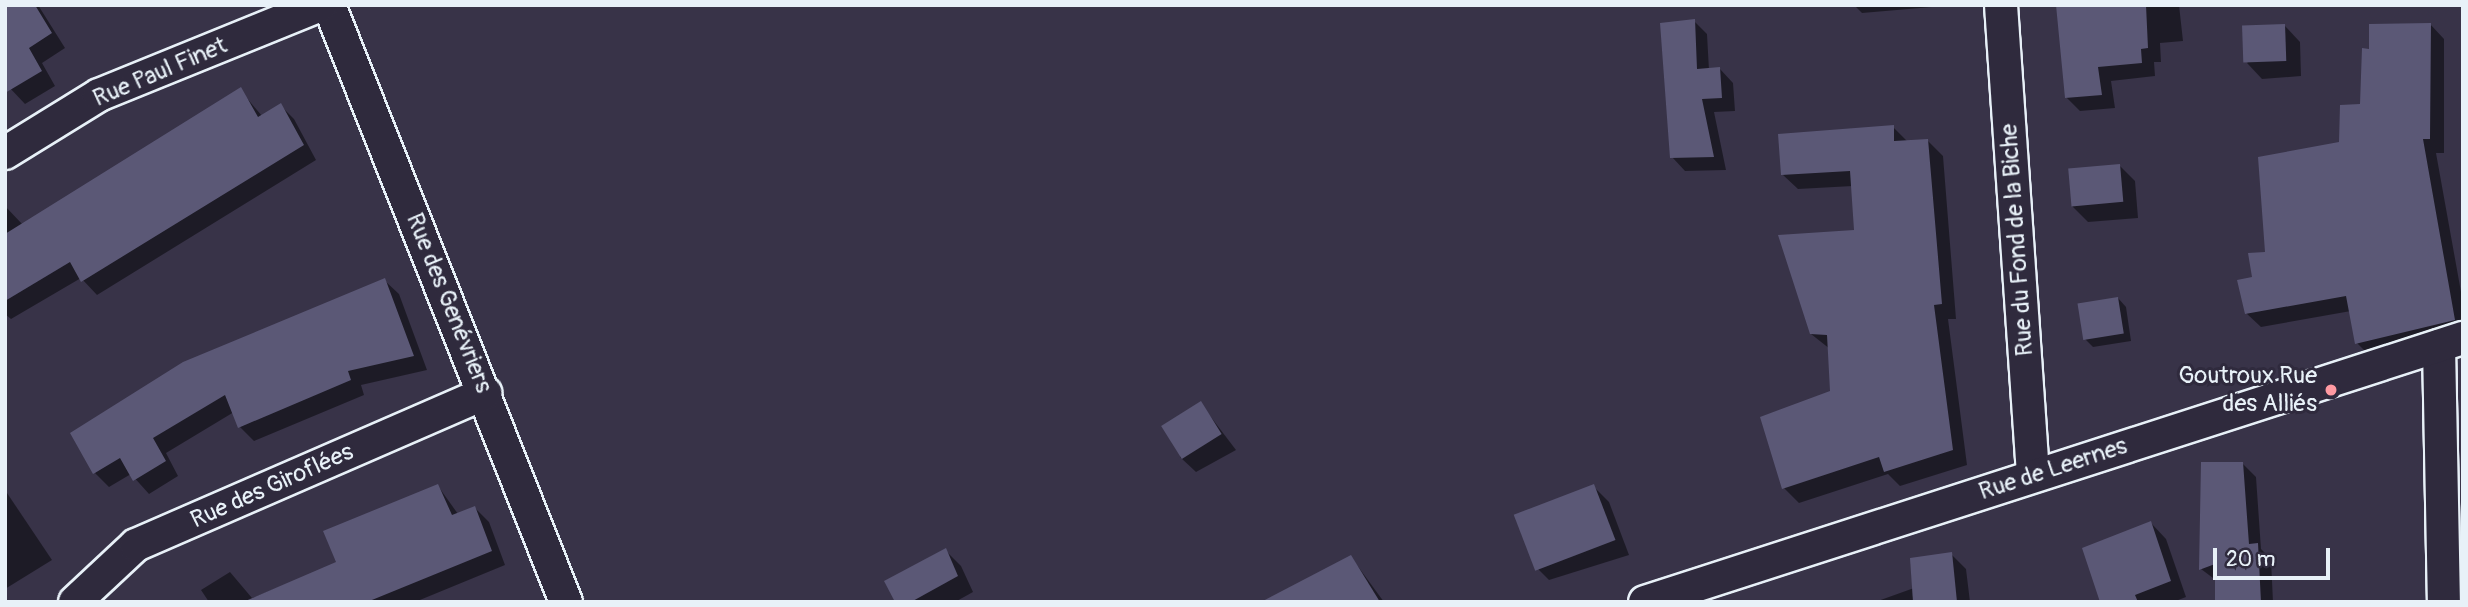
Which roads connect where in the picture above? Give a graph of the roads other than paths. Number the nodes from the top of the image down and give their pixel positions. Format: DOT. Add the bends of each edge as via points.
graph roads {
  1 [pos="321,5"];
  2 [pos="329,5"];
  3 [pos="2001,5"];
  4 [pos="5,153"];
  5 [pos="2451,342"];
  6 [pos="485,393"];
  7 [pos="2033,475"];
  8 [pos="75,602"];
  9 [pos="566,602"];
  10 [pos="1645,602"];
  11 [pos="2445,602"];
  1 -- 4 [label="street, Rue Paul Finet" via="99,95"];
  2 -- 6 [label="street, Rue des Genévriers"];
  3 -- 7 [label="street, Rue du Fond de la Biche"];
  5 -- 7 [label="street, Rue de Leernes"];
  5 -- 11 [label="street"];
  6 -- 8 [label="street, Rue des Giroflées" via="136,545"];
  6 -- 9 [label="street, Rue des Genévriers"];
  7 -- 10 [label="street, Rue de Leernes"];
}
